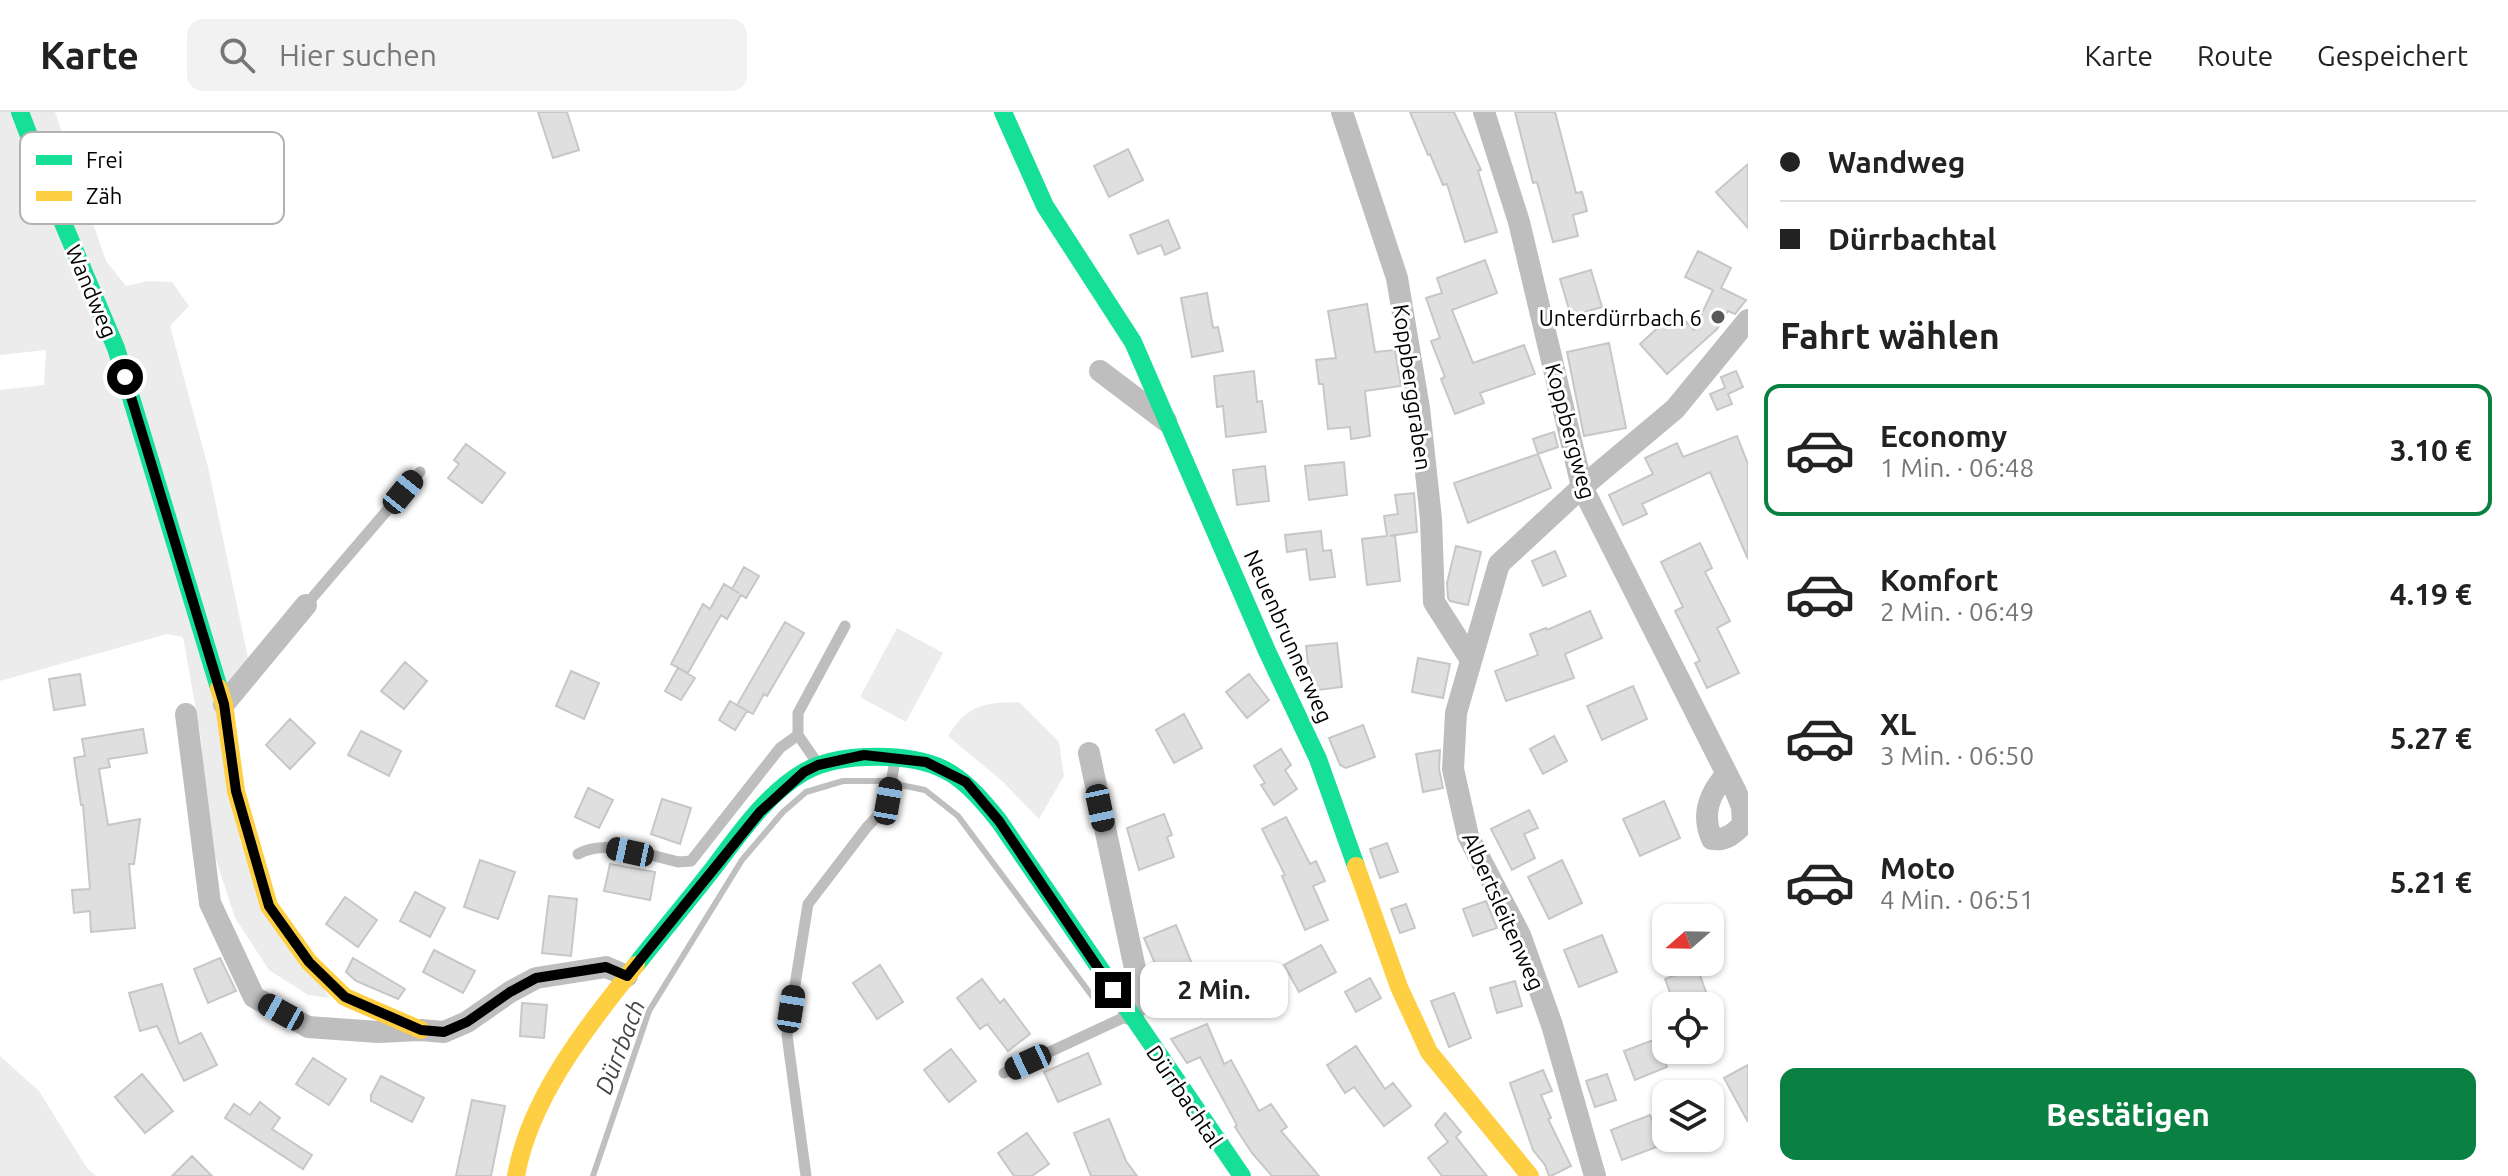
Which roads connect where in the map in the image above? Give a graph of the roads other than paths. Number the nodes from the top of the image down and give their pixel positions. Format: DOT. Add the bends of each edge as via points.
graph roads {
  1 [pos="20,112"];
  2 [pos="1003,112"];
  3 [pos="1342,112"];
  4 [pos="1484,112"];
  5 [pos="28,132"];
  6 [pos="63,224"];
  7 [pos="1748,320"];
  8 [pos="1100,371"];
  9 [pos="1170,424"];
  10 [pos="420,472"];
  11 [pos="1582,487"];
  12 [pos="306,605"];
  13 [pos="845,626"];
  14 [pos="1471,660"];
  15 [pos="224,704"];
  16 [pos="186,714"];
  17 [pos="798,735"];
  18 [pos="1089,753"];
  19 [pos="895,758"];
  20 [pos="818,765"];
  21 [pos="1726,775"];
  22 [pos="1745,823"];
  23 [pos="578,854"];
  24 [pos="627,976"];
  25 [pos="1129,1014"];
  26 [pos="421,1030"];
  27 [pos="1004,1073"];
  28 [pos="516,1176"];
  29 [pos="806,1176"];
  30 [pos="1242,1176"];
  31 [pos="1530,1176"];
  32 [pos="1595,1176"];
  1 -- 5 [label="street, Wandweg"];
  2 -- 9 [label="street, Neuenbrunnerweg" via="1045,206 1133,342"];
  3 -- 14 [label="street, Koppberggraben" via="1397,278 1421,424 1434,602"];
  4 -- 11 [label="street, Koppbergweg" via="1519,222"];
  6 -- 15 [label="street, Wandweg" via="116,348"];
  7 -- 11 [label="street, Albertsleitenweg" via="1675,409"];
  8 -- 9 [label="street"];
  9 -- 31 [label="street, Neuenbrunnerweg" via="1318,759 1399,987 1429,1052"];
  10 -- 12 [label="lane"];
  11 -- 14 [label="street, Albertsleitenweg" via="1499,564"];
  11 -- 21 [label="street, Koppbergweg"];
  12 -- 15 [label="street"];
  13 -- 17 [label="lane" via="798,713"];
  14 -- 32 [label="street, Albertsleitenweg" via="1456,713 1453,769 1468,836 1520,935"];
  15 -- 26 [label="street, Wandweg" via="236,791 269,906 309,962 345,997"];
  16 -- 26 [label="street" via="210,903 254,997 308,1027"];
  17 -- 20 [label="lane"];
  17 -- 23 [label="lane" via="780,748 691,861 606,847"];
  18 -- 25 [label="street" via="1140,992 1138,1006"];
  19 -- 20 [label="street, Dürrbachtal" via="864,755"];
  19 -- 25 [label="street, Dürrbachtal" via="926,762 966,782 999,821"];
  19 -- 29 [label="lane" via="887,806 808,904 787,1035"];
  20 -- 24 [label="street, Dürrbachtal" via="760,812"];
  21 -- 22 [label="street, Koppbergweg"];
  21 -- 22 [label="street, Koppbergweg" via="1714,788 1705,823 1712,839 1721,840"];
  24 -- 26 [label="street" via="606,967 536,978 467,1022 444,1032"];
  24 -- 28 [label="street, Dürrbachtal" via="554,1080"];
  25 -- 27 [label="lane"];
  25 -- 30 [label="street, Dürrbachtal"];
}
